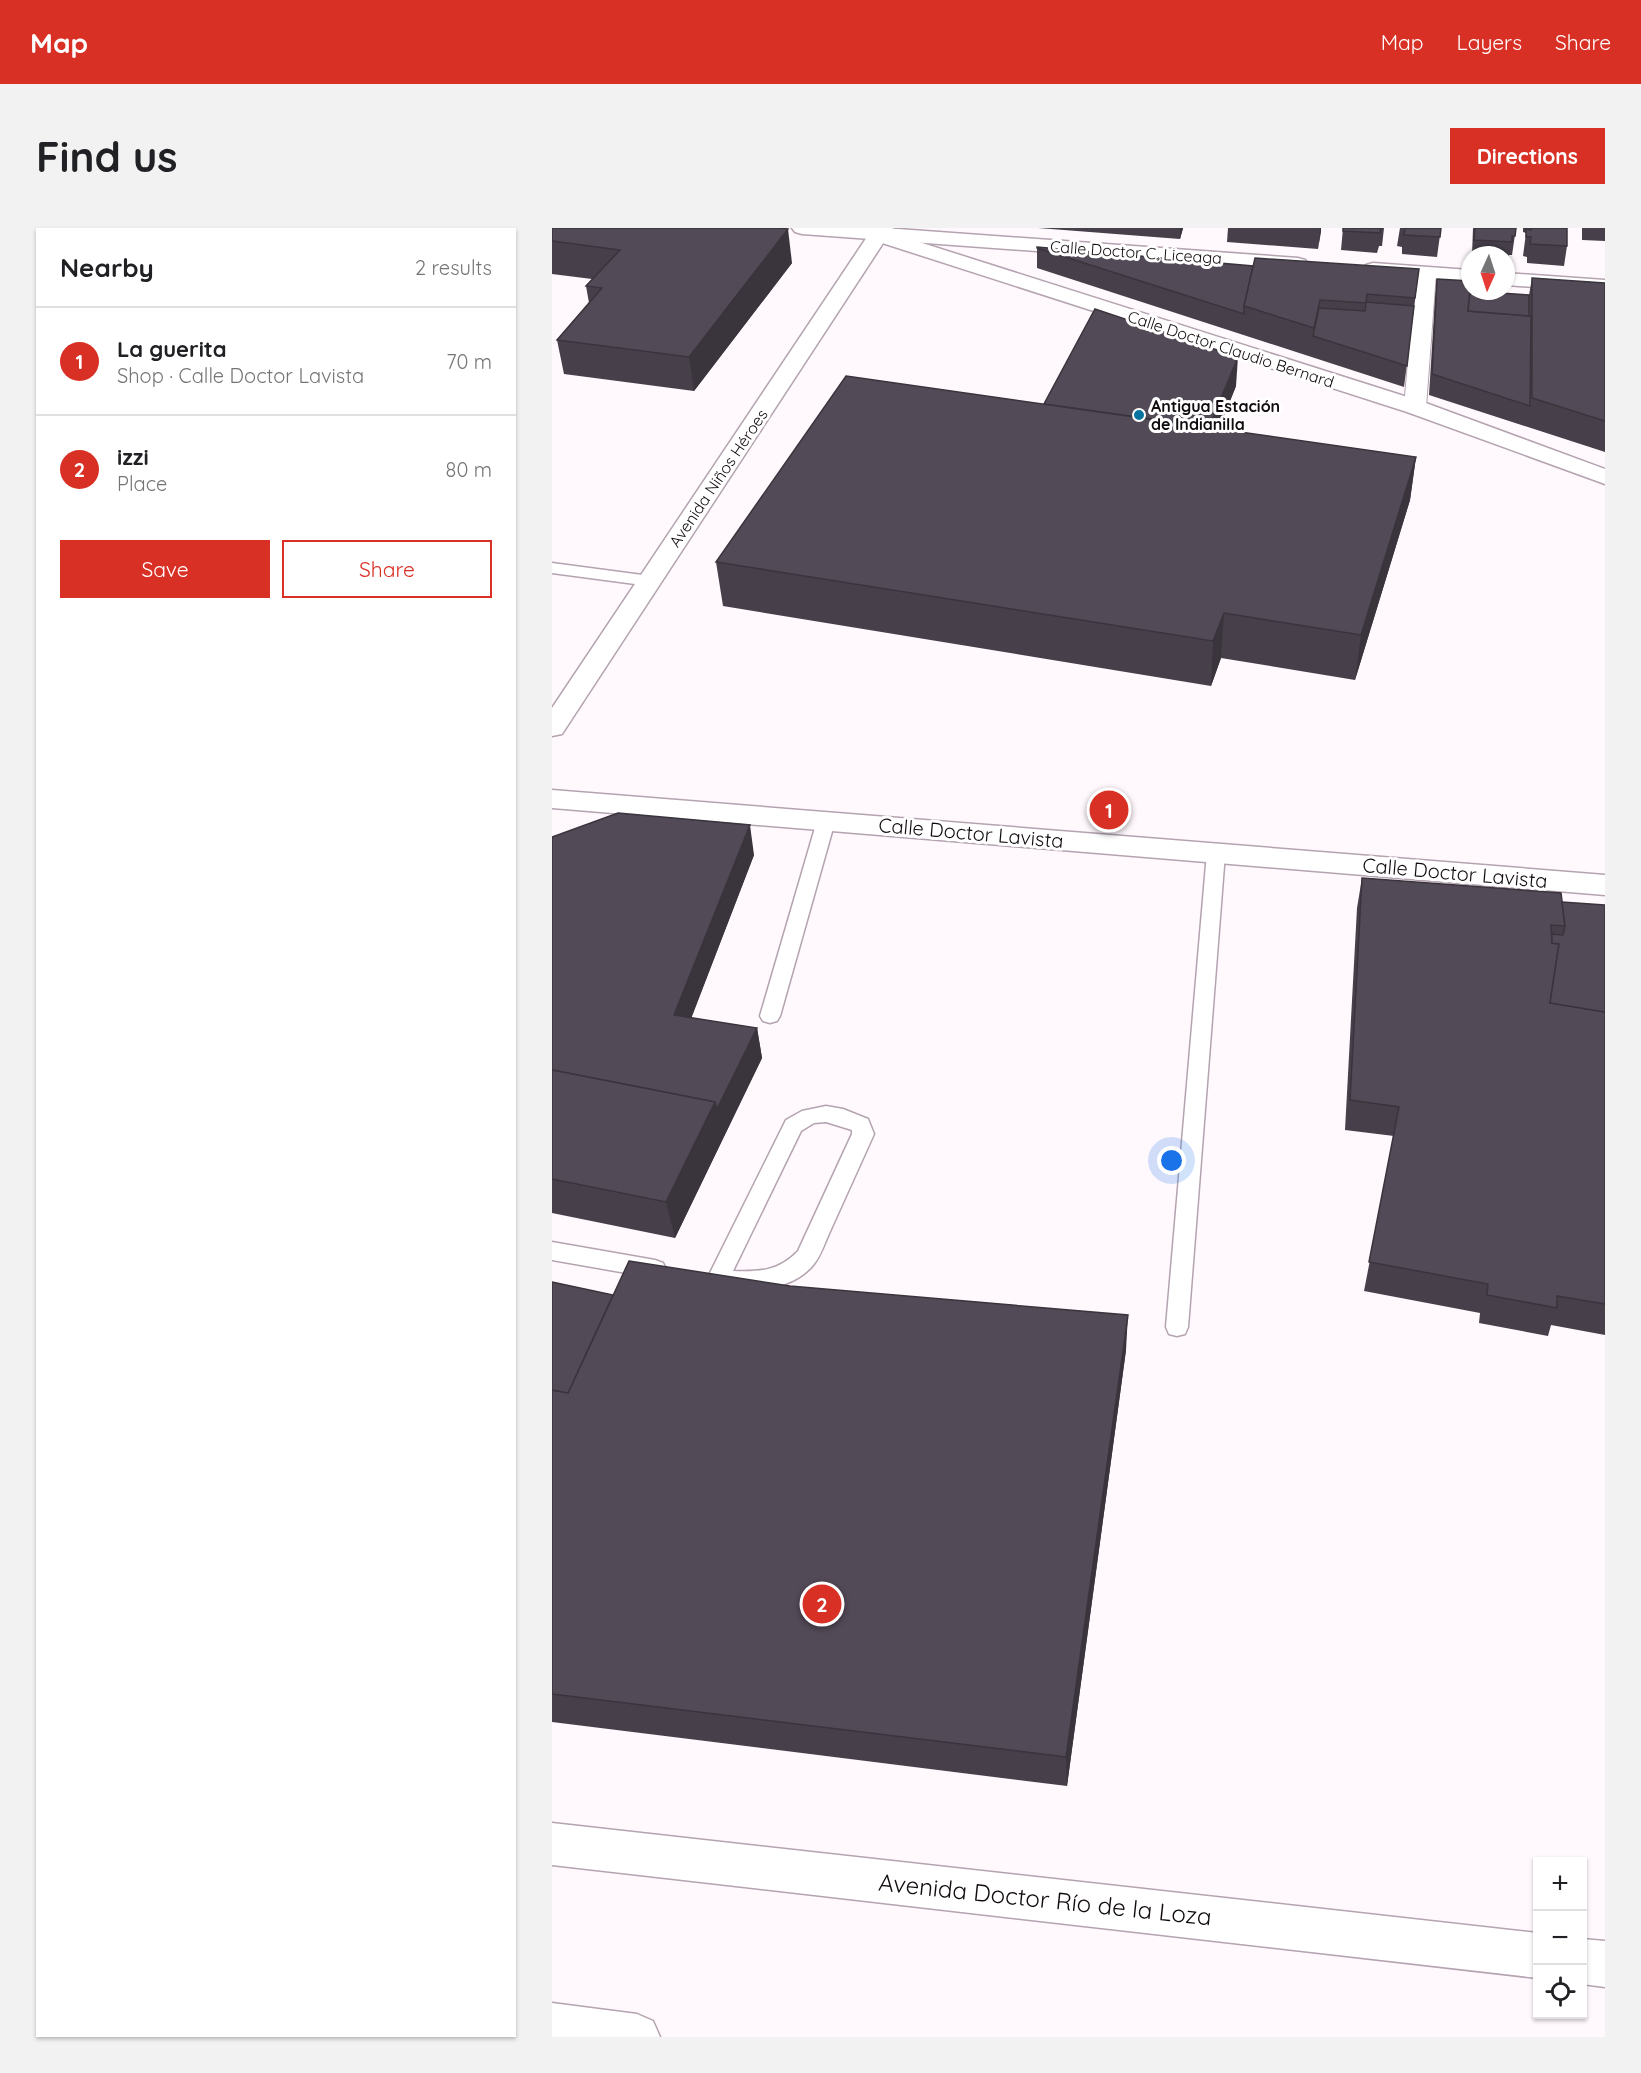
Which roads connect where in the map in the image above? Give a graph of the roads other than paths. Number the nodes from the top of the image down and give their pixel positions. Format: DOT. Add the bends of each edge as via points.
graph roads {
  1 [pos="802,228"];
  2 [pos="873,232"];
  3 [pos="1319,265"];
  4 [pos="1355,268"];
  5 [pos="1426,273"];
  6 [pos="1461,275"];
  7 [pos="1515,280"];
  8 [pos="1605,286"];
  9 [pos="1415,407"];
  10 [pos="1605,477"];
  11 [pos="552,568"];
  12 [pos="650,581"];
  13 [pos="552,728"];
  14 [pos="552,799"];
  15 [pos="826,821"];
  16 [pos="1216,853"];
  17 [pos="1605,885"];
  18 [pos="770,1016"];
  19 [pos="552,1251"];
  20 [pos="674,1272"];
  21 [pos="696,1275"];
  22 [pos="718,1279"];
  23 [pos="1177,1327"];
  24 [pos="552,1844"];
  25 [pos="1533,1955"];
  26 [pos="1587,1962"];
  27 [pos="1605,1964"];
  28 [pos="552,2026"];
  29 [pos="637,2037"];
  1 -- 2 [label="street, Calle Doctor C. Liceaga"];
  2 -- 3 [label="street, Calle Doctor C. Liceaga"];
  2 -- 9 [label="street, Calle Doctor Claudio Bernard"];
  2 -- 12 [label="street, Avenida Niños Héroes"];
  4 -- 5 [label="street"];
  5 -- 6 [label="street"];
  5 -- 9 [label="street"];
  7 -- 8 [label="street"];
  9 -- 10 [label="street, Calle Doctor Claudio Bernard"];
  11 -- 12 [label="lane"];
  12 -- 13 [label="street, Avenida Niños Héroes"];
  14 -- 15 [label="street, Calle Doctor Lavista"];
  15 -- 16 [label="street, Calle Doctor Lavista"];
  15 -- 18 [label="lane"];
  16 -- 17 [label="street, Calle Doctor Lavista"];
  16 -- 23 [label="lane"];
  19 -- 20 [label="lane"];
  21 -- 22 [label="lane"];
  22 -- 22 [label="lane" via="766,1280 797,1269 807,1257 863,1134 861,1125 820,1113 805,1116 793,1126"];
  24 -- 25 [label="street, Avenida Doctor Río de la Loza"];
  26 -- 27 [label="street"];
  28 -- 29 [label="street"];
}
